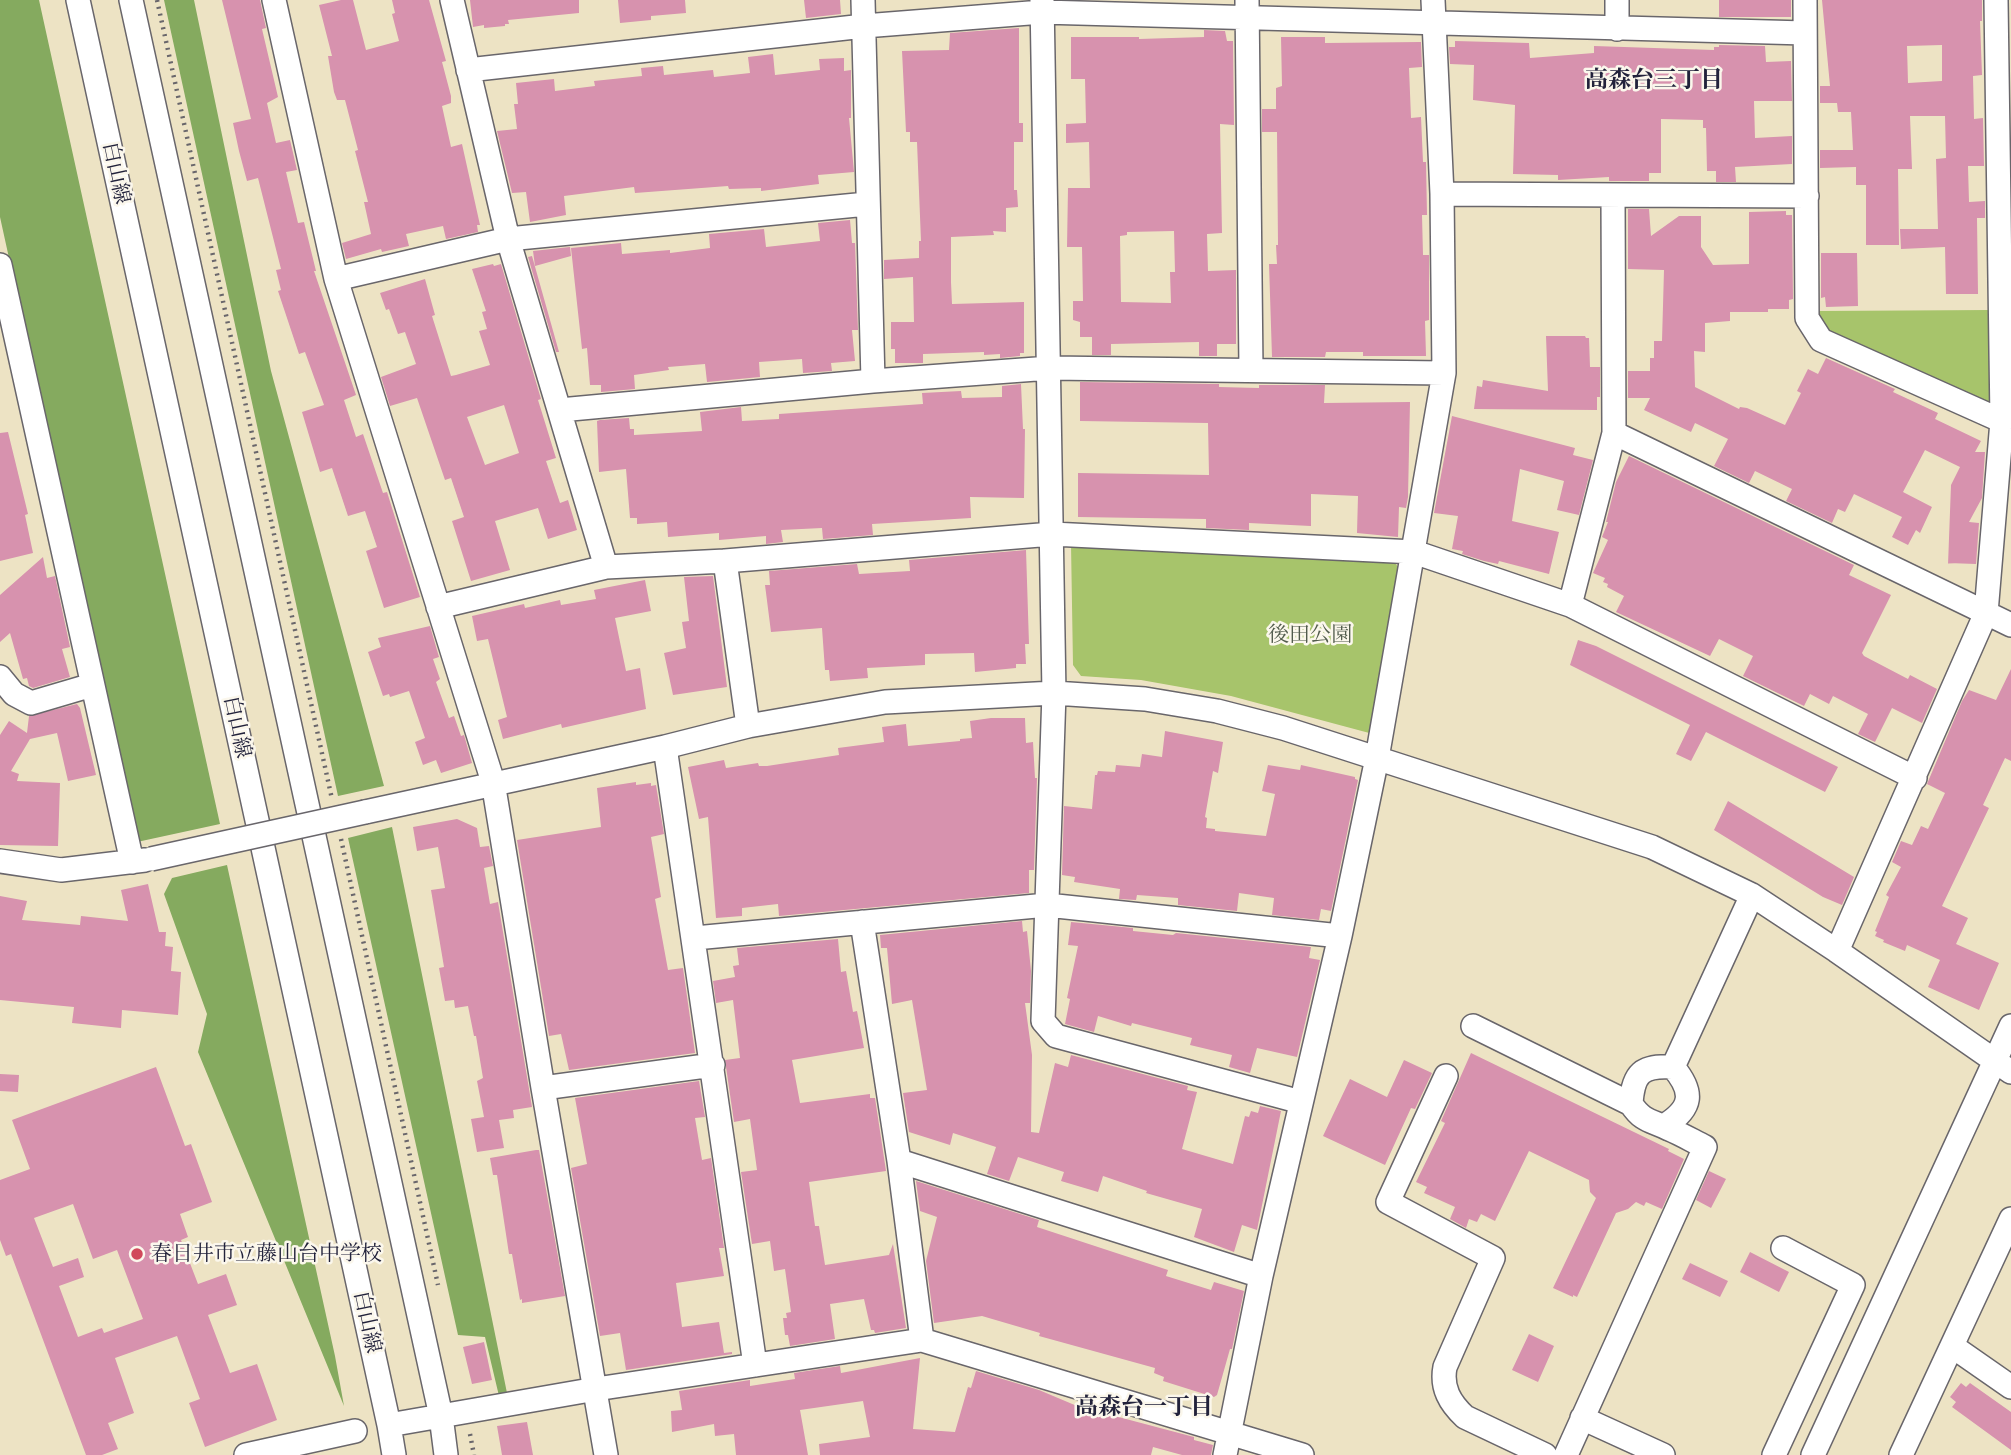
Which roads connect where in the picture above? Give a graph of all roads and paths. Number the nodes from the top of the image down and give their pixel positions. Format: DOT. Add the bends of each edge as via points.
graph roads {
  1 [pos="78,0"];
  2 [pos="131,0"];
  3 [pos="157,0"];
  4 [pos="274,0"];
  5 [pos="452,0"];
  6 [pos="863,0"];
  7 [pos="1433,0"];
  8 [pos="1617,0"];
  9 [pos="1805,0"];
  10 [pos="1996,0"];
  11 [pos="1042,6"];
  12 [pos="1247,9"];
  13 [pos="1433,24"];
  14 [pos="864,26"];
  15 [pos="1617,29"];
  16 [pos="1805,33"];
  17 [pos="468,70"];
  18 [pos="1442,194"];
  19 [pos="1807,196"];
  20 [pos="1613,197"];
  21 [pos="2005,199"];
  22 [pos="867,204"];
  23 [pos="508,239"];
  24 [pos="0,265"];
  25 [pos="336,279"];
  26 [pos="1050,368"];
  27 [pos="1251,369"];
  28 [pos="1444,373"];
  29 [pos="873,381"];
  30 [pos="560,410"];
  31 [pos="2002,421"];
  32 [pos="1614,433"];
  33 [pos="1052,534"];
  34 [pos="1414,552"];
  35 [pos="725,561"];
  36 [pos="606,567"];
  37 [pos="1570,605"];
  38 [pos="438,607"];
  39 [pos="1986,613"];
  40 [pos="2011,625"];
  41 [pos="0,677"];
  42 [pos="92,685"];
  43 [pos="1054,693"];
  44 [pos="748,726"];
  45 [pos="665,747"];
  46 [pos="1377,758"];
  47 [pos="1915,778"];
  48 [pos="494,782"];
  49 [pos="332,800"];
  50 [pos="338,827"];
  51 [pos="141,860"];
  52 [pos="0,861"];
  53 [pos="1752,895"];
  54 [pos="1047,905"];
  55 [pos="862,922"];
  56 [pos="1340,936"];
  57 [pos="695,938"];
  58 [pos="1837,951"];
  59 [pos="1473,1026"];
  60 [pos="2011,1026"];
  61 [pos="713,1065"];
  62 [pos="2003,1066"];
  63 [pos="1673,1067"];
  64 [pos="1446,1076"];
  65 [pos="543,1088"];
  66 [pos="1301,1102"];
  67 [pos="1631,1104"];
  68 [pos="1664,1126"];
  69 [pos="899,1161"];
  70 [pos="2008,1233"];
  71 [pos="1783,1248"];
  72 [pos="1261,1276"];
  73 [pos="439,1288"];
  74 [pos="922,1340"];
  75 [pos="1952,1346"];
  76 [pos="755,1365"];
  77 [pos="2011,1387"];
  78 [pos="596,1389"];
  79 [pos="466,1412"];
  80 [pos="441,1416"];
  81 [pos="1582,1418"];
  82 [pos="389,1425"];
  83 [pos="355,1431"];
  84 [pos="1228,1444"];
  85 [pos="1908,1452"];
  86 [pos="246,1455"];
  87 [pos="394,1455"];
  88 [pos="446,1455"];
  89 [pos="474,1455"];
  90 [pos="606,1455"];
  91 [pos="1302,1455"];
  92 [pos="1545,1455"];
  93 [pos="1566,1455"];
  94 [pos="1663,1455"];
  95 [pos="1774,1455"];
  96 [pos="1813,1455"];
  1 -- 82 [label="street, 白山線"];
  2 -- 80 [label="street"];
  3 -- 49 [label="path"];
  4 -- 25 [label="street"];
  5 -- 17 [label="street"];
  6 -- 14 [label="street"];
  7 -- 13 [label="street"];
  8 -- 15 [label="street"];
  9 -- 16 [label="street"];
  10 -- 21 [label="street"];
  11 -- 12 [label="street"];
  11 -- 14 [label="street"];
  11 -- 26 [label="street"];
  12 -- 13 [label="street"];
  12 -- 27 [label="street"];
  13 -- 15 [label="street"];
  13 -- 18 [label="street"];
  14 -- 17 [label="street"];
  14 -- 22 [label="street"];
  15 -- 16 [label="street"];
  16 -- 19 [label="street"];
  17 -- 23 [label="street"];
  18 -- 20 [label="street"];
  18 -- 28 [label="street"];
  19 -- 20 [label="street"];
  19 -- 31 [label="street" via="1807,318 1821,340"];
  20 -- 32 [label="street"];
  21 -- 31 [label="street"];
  22 -- 23 [label="street"];
  22 -- 29 [label="street"];
  23 -- 25 [label="street"];
  23 -- 30 [label="street"];
  24 -- 42 [label="street"];
  25 -- 38 [label="street"];
  26 -- 27 [label="street"];
  26 -- 29 [label="street"];
  26 -- 33 [label="street"];
  27 -- 28 [label="street"];
  28 -- 34 [label="street"];
  29 -- 30 [label="street"];
  30 -- 36 [label="street"];
  31 -- 39 [label="street"];
  32 -- 37 [label="street"];
  32 -- 39 [label="street"];
  33 -- 34 [label="street"];
  33 -- 35 [label="street"];
  33 -- 43 [label="street"];
  34 -- 37 [label="street"];
  34 -- 46 [label="street"];
  35 -- 36 [label="street"];
  35 -- 44 [label="street"];
  36 -- 38 [label="street"];
  37 -- 47 [label="street"];
  38 -- 48 [label="street"];
  39 -- 40 [label="street"];
  39 -- 47 [label="street"];
  41 -- 42 [label="street" via="14,694 31,703"];
  42 -- 51 [label="street"];
  43 -- 44 [label="street" via="885,702"];
  43 -- 46 [label="street" via="1145,699 1217,711"];
  43 -- 54 [label="street"];
  44 -- 45 [label="street"];
  45 -- 48 [label="street"];
  45 -- 57 [label="street"];
  46 -- 53 [label="street" via="1652,847"];
  46 -- 56 [label="street"];
  47 -- 58 [label="street"];
  48 -- 51 [label="street, bridge"];
  48 -- 65 [label="street"];
  50 -- 73 [label="path"];
  51 -- 52 [label="street" via="61,870"];
  53 -- 58 [label="street"];
  53 -- 63 [label="street"];
  54 -- 55 [label="street"];
  54 -- 56 [label="street"];
  54 -- 66 [label="street" via="1043,1021 1056,1036"];
  55 -- 57 [label="street"];
  55 -- 69 [label="street"];
  56 -- 66 [label="street"];
  57 -- 61 [label="street"];
  58 -- 62 [label="street"];
  59 -- 67 [label="street"];
  60 -- 62 [label="street"];
  61 -- 65 [label="street"];
  61 -- 76 [label="street"];
  62 -- 96 [label="street"];
  63 -- 67 [label="street" via="1656,1066 1641,1072 1632,1085"];
  63 -- 68 [label="street" via="1685,1081 1688,1094 1684,1110"];
  64 -- 92 [label="street" via="1388,1202 1493,1258 1442,1380 1454,1407 1465,1417"];
  65 -- 78 [label="street"];
  66 -- 72 [label="street"];
  67 -- 68 [label="street" via="1649,1123"];
  68 -- 81 [label="street" via="1705,1147"];
  69 -- 72 [label="street"];
  69 -- 74 [label="street"];
  70 -- 75 [label="street"];
  71 -- 95 [label="street" via="1853,1285"];
  72 -- 84 [label="street"];
  74 -- 76 [label="street"];
  74 -- 84 [label="street"];
  75 -- 77 [label="street"];
  75 -- 85 [label="street"];
  76 -- 78 [label="street"];
  78 -- 79 [label="street"];
  78 -- 90 [label="street"];
  79 -- 80 [label="street"];
  79 -- 89 [label="path"];
  80 -- 82 [label="street"];
  80 -- 88 [label="street"];
  81 -- 93 [label="street"];
  81 -- 94 [label="street"];
  82 -- 87 [label="street, 白山線"];
  83 -- 86 [label="street"];
  84 -- 91 [label="street"];
}
